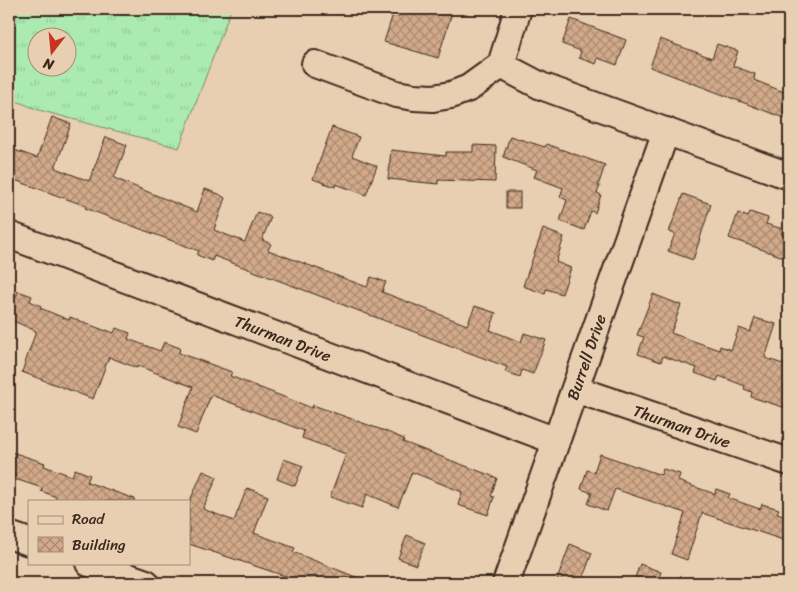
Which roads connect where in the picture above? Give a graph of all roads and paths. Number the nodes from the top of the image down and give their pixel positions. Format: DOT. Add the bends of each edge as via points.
graph roads {
  1 [pos="518,9"];
  2 [pos="315,64"];
  3 [pos="501,65"];
  4 [pos="666,131"];
  5 [pos="789,176"];
  6 [pos="9,235"];
  7 [pos="575,389"];
  8 [pos="556,441"];
  9 [pos="789,462"];
  10 [pos="9,535"];
  11 [pos="28,542"];
  12 [pos="92,564"];
  13 [pos="146,583"];
  14 [pos="506,583"];
  1 -- 3 [label="street"];
  2 -- 3 [label="street" via="396,94 433,98 469,88"];
  3 -- 4 [label="street" via="541,86"];
  4 -- 5 [label="street"];
  4 -- 7 [label="street, Burrell Drive"];
  6 -- 8 [label="street, Thurman Drive"];
  7 -- 8 [label="street, Burrell Drive"];
  7 -- 9 [label="street, Thurman Drive"];
  8 -- 14 [label="street, Burrell Drive"];
  10 -- 11 [label="street"];
  12 -- 13 [label="street"];
}
